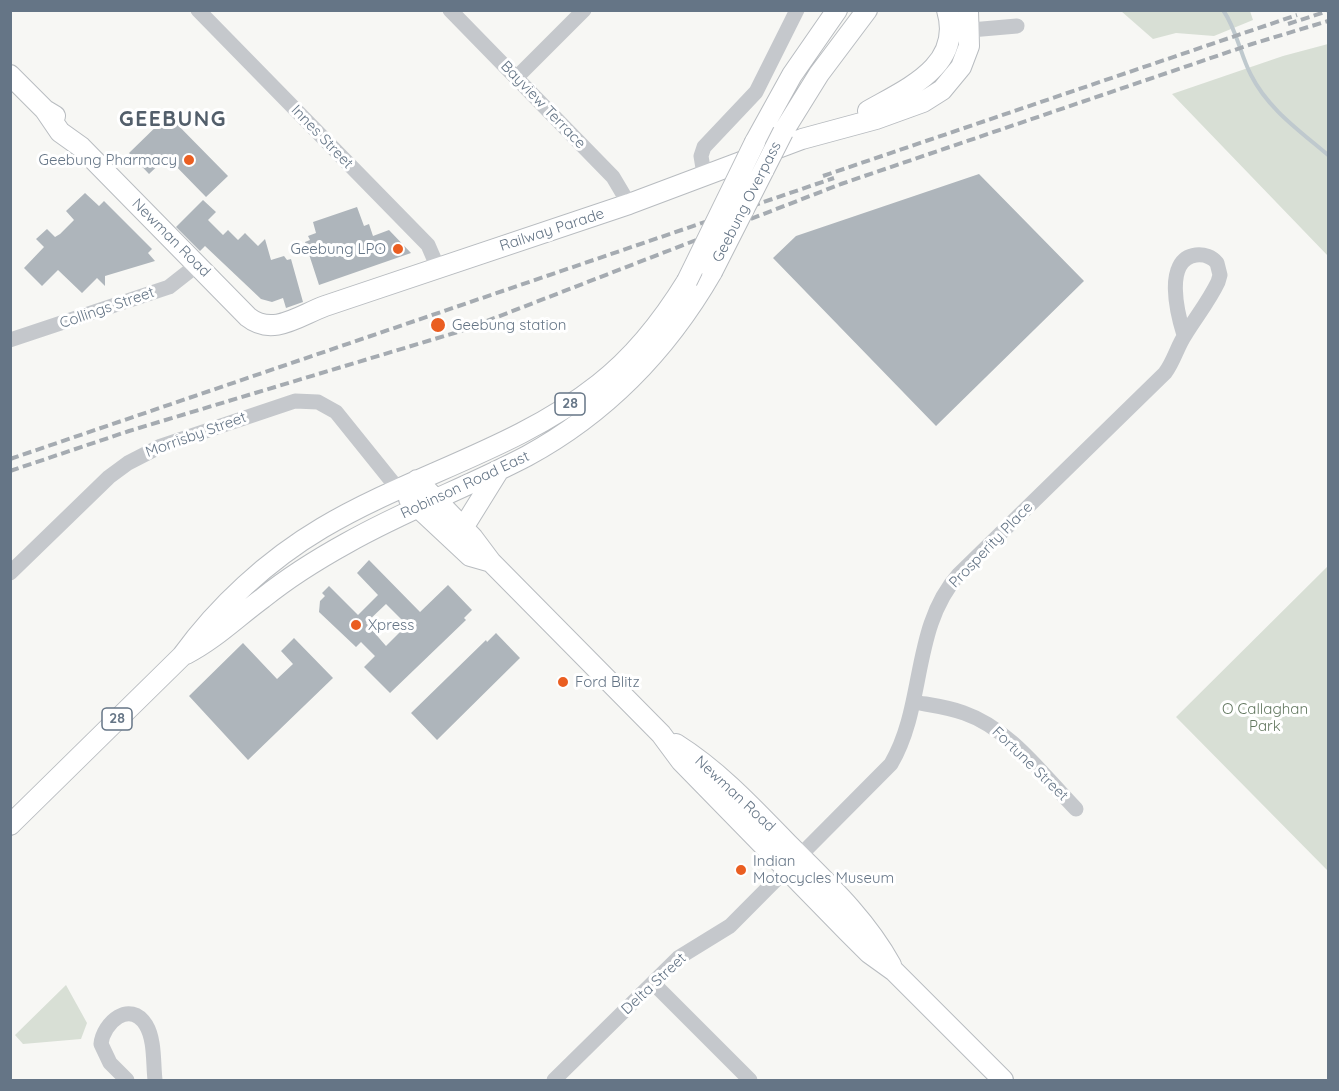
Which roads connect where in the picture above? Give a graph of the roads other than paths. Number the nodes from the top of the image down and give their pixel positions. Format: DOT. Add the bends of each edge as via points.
graph roads {
  1 [pos="198,10"];
  2 [pos="450,10"];
  3 [pos="584,10"];
  4 [pos="797,10"];
  5 [pos="837,10"];
  6 [pos="867,10"];
  7 [pos="947,10"];
  8 [pos="968,10"];
  9 [pos="1017,26"];
  10 [pos="970,30"];
  11 [pos="950,31"];
  12 [pos="10,75"];
  13 [pos="516,77"];
  14 [pos="839,128"];
  15 [pos="704,174"];
  16 [pos="629,204"];
  17 [pos="197,265"];
  18 [pos="438,268"];
  19 [pos="712,272"];
  20 [pos="687,281"];
  21 [pos="263,325"];
  22 [pos="13,335"];
  23 [pos="1184,335"];
  24 [pos="318,402"];
  25 [pos="499,470"];
  26 [pos="417,480"];
  27 [pos="398,489"];
  28 [pos="427,504"];
  29 [pos="463,528"];
  30 [pos="491,562"];
  31 [pos="10,573"];
  32 [pos="182,656"];
  33 [pos="914,702"];
  34 [pos="1076,808"];
  35 [pos="10,825"];
  36 [pos="793,863"];
  37 [pos="653,983"];
  38 [pos="127,1080"];
  39 [pos="155,1080"];
  40 [pos="554,1080"];
  41 [pos="750,1080"];
  42 [pos="1003,1080"];
  1 -- 18 [label="street, Innes Street" via="428,245"];
  2 -- 13 [label="street, Bayview Terrace"];
  3 -- 13 [label="street"];
  4 -- 15 [label="street" via="768,72 737,114 704,147"];
  5 -- 20 [label="main road, Geebung Overpass / 28, bridge" via="792,75"];
  6 -- 19 [label="main road, Geebung Overpass / 28, bridge" via="819,74 783,132"];
  7 -- 11 [label="main road, Railway Parade"];
  8 -- 10 [label="main road, Railway Parade"];
  9 -- 10 [label="street"];
  10 -- 11 [label="street"];
  10 -- 14 [label="main road, Railway Parade" via="961,67 933,96 876,119"];
  11 -- 14 [label="main road, Railway Parade" via="947,50 931,72"];
  12 -- 17 [label="main road, Newman Road" via="45,110 60,132 81,147"];
  13 -- 16 [label="street, Bayview Terrace" via="613,177"];
  14 -- 15 [label="main road, Railway Parade"];
  15 -- 16 [label="main road, Railway Parade"];
  16 -- 18 [label="main road, Railway Parade"];
  17 -- 21 [label="main road, Newman Road" via="248,317"];
  17 -- 22 [label="street, Collings Street" via="170,287"];
  18 -- 21 [label="main road, Railway Parade" via="282,324"];
  19 -- 25 [label="main road, Robinson Road East / 28" via="671,335 615,395 570,430"];
  20 -- 26 [label="main road, Robinson Road East / 28" via="649,336 591,390 530,427"];
  23 -- 23 [label="street, Prosperity Place" via="1175,277 1188,257 1204,255 1217,263 1220,275 1204,308"];
  23 -- 33 [label="street, Prosperity Place" via="1165,373 951,584 932,617"];
  24 -- 27 [label="street, Newman Road" via="343,418"];
  24 -- 31 [label="street, Morrisby Street" via="280,405 161,446 128,463"];
  25 -- 28 [label="main road, Robinson Road East / 28"];
  25 -- 29 [label="main road"];
  26 -- 27 [label="main road, Robinson Road East / 28"];
  26 -- 28 [label="main road, Newman Road"];
  27 -- 28 [label="main road, Newman Road"];
  27 -- 32 [label="main road, Robinson Road East / 28" via="322,528 283,554 200,631"];
  28 -- 29 [label="main road, Newman Road"];
  28 -- 30 [label="main road, Newman Road" via="470,556"];
  28 -- 32 [label="main road, Robinson Road East / 28" via="318,560 208,642"];
  29 -- 30 [label="main road, Newman Road"];
  30 -- 36 [label="main road, Newman Road" via="662,734 724,781"];
  32 -- 35 [label="main road, Robinson Road East / 28"];
  33 -- 34 [label="street, Fortune Street" via="964,713 991,726"];
  33 -- 36 [label="street, Prosperity Place" via="905,735 891,764"];
  36 -- 37 [label="street, Delta Street" via="723,931 686,952"];
  36 -- 42 [label="main road, Newman Road" via="862,920 894,971"];
  37 -- 40 [label="street, Delta Street"];
  37 -- 41 [label="street"];
  38 -- 39 [label="street" via="110,1063 101,1044 108,1024 118,1016 130,1014 141,1019 147,1028"];
}
